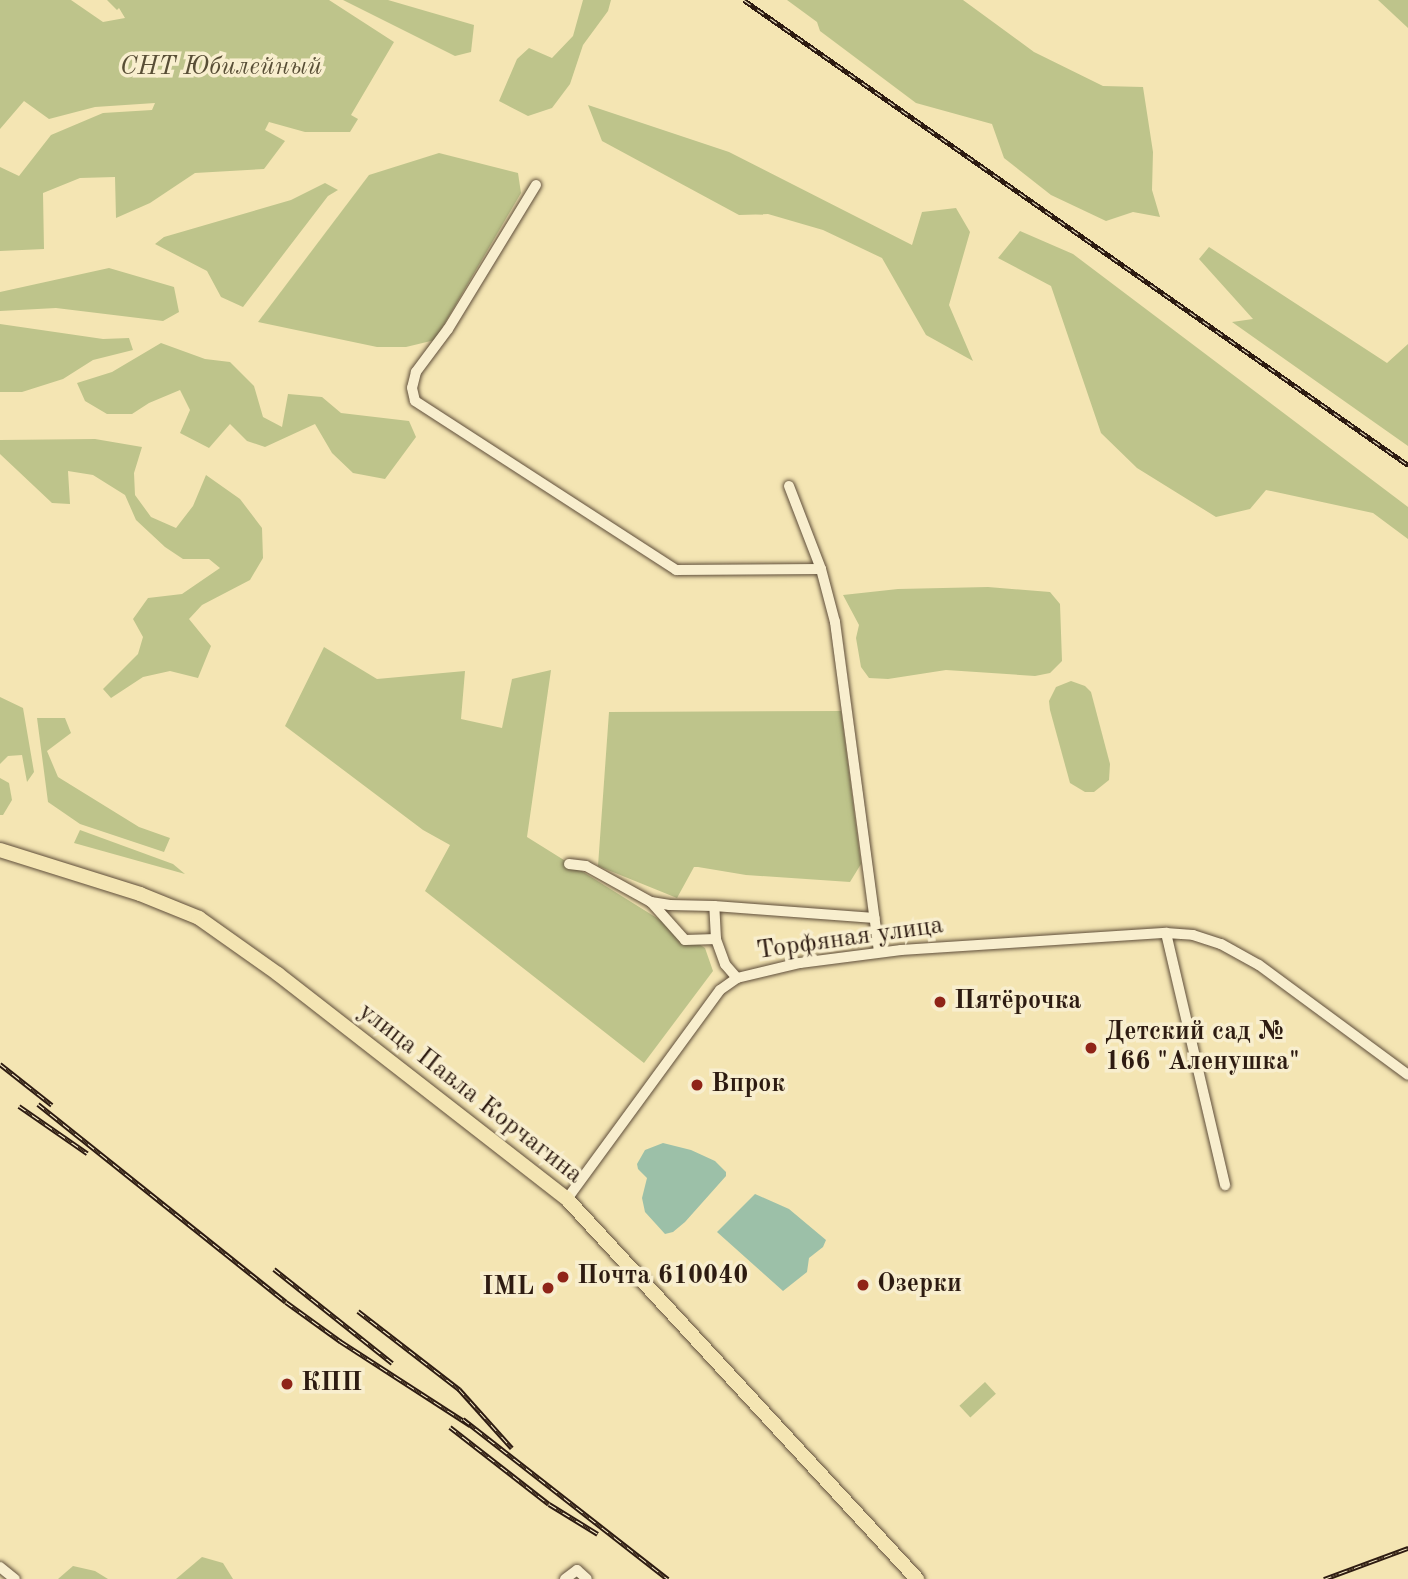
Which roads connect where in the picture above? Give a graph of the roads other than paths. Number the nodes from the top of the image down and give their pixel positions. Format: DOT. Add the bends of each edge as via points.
graph roads {
  1 [pos="536,186"];
  2 [pos="789,486"];
  3 [pos="821,569"];
  4 [pos="0,850"];
  5 [pos="569,864"];
  6 [pos="652,902"];
  7 [pos="714,906"];
  8 [pos="875,919"];
  9 [pos="1166,933"];
  10 [pos="716,939"];
  11 [pos="879,952"];
  12 [pos="737,978"];
  13 [pos="1408,1075"];
  14 [pos="1225,1185"];
  15 [pos="567,1199"];
  16 [pos="0,1567"];
  17 [pos="15,1579"];
  18 [pos="565,1579"];
  19 [pos="587,1579"];
  20 [pos="917,1579"];
  1 -- 3 [label="street" via="448,329 416,372 415,401 676,570"];
  2 -- 3 [label="street"];
  3 -- 8 [label="street" via="839,644"];
  4 -- 15 [label="main road, улица Павла Корчагина" via="148,896 199,918"];
  5 -- 6 [label="street" via="586,866"];
  6 -- 7 [label="street"];
  6 -- 10 [label="street" via="685,940"];
  7 -- 8 [label="street"];
  7 -- 10 [label="street"];
  8 -- 11 [label="street"];
  9 -- 11 [label="street, Торфяная улица"];
  9 -- 13 [label="street, Торфяная улица" via="1201,936 1239,953"];
  9 -- 14 [label="street"];
  10 -- 12 [label="street" via="725,964"];
  11 -- 12 [label="street, Торфяная улица"];
  12 -- 15 [label="street, Торфяная улица" via="720,990 669,1056"];
  15 -- 20 [label="main road, улица Павла Корчагина"];
  16 -- 17 [label="street"];
  18 -- 19 [label="street" via="577,1570"];
}
